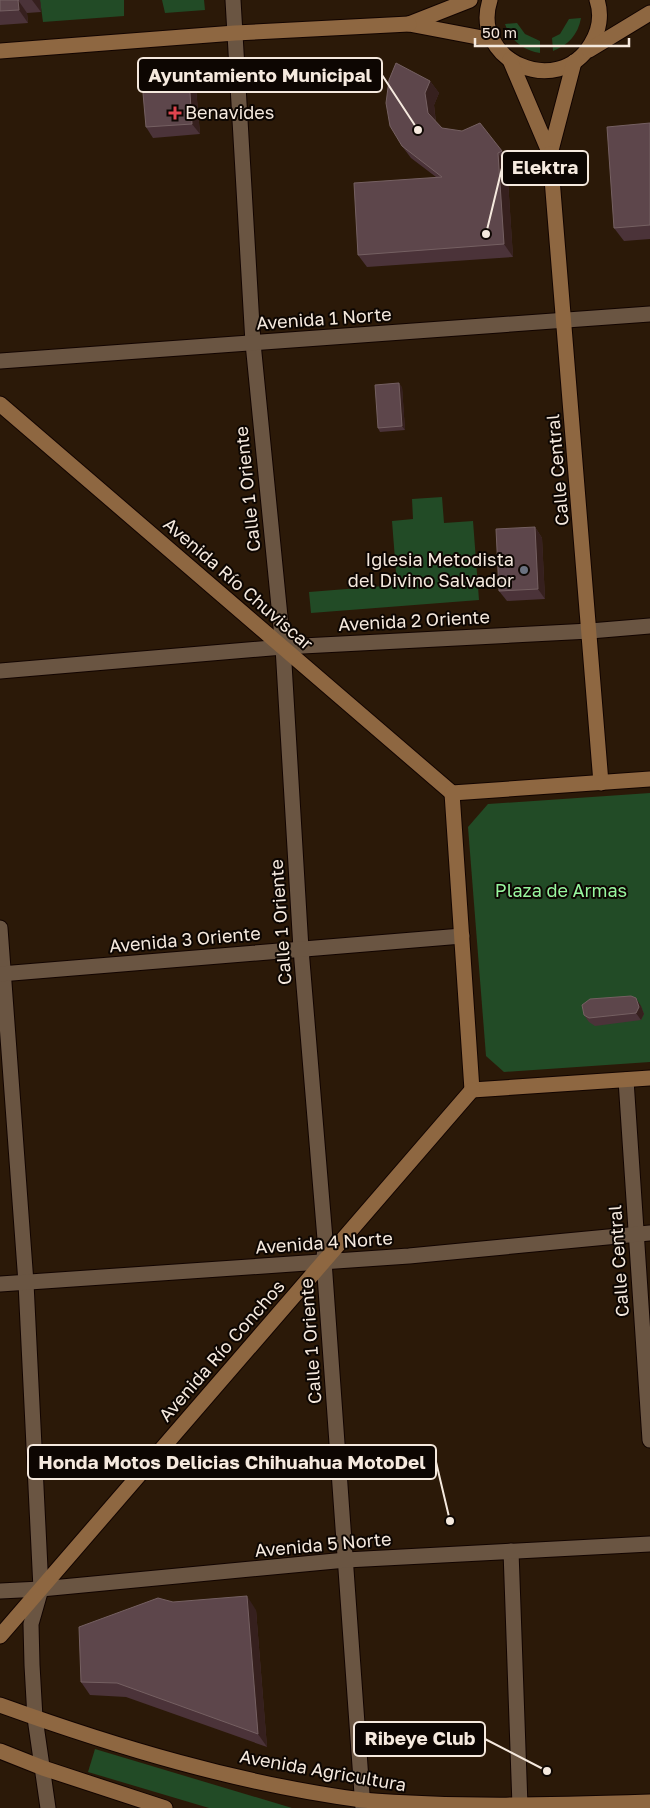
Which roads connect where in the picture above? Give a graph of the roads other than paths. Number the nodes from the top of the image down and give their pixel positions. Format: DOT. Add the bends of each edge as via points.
graph roads {
  1 [pos="233,0"];
  2 [pos="470,0"];
  3 [pos="490,0"];
  4 [pos="597,0"];
  5 [pos="650,13"];
  6 [pos="409,24"];
  7 [pos="235,33"];
  8 [pos="493,40"];
  9 [pos="587,50"];
  10 [pos="0,51"];
  11 [pos="510,60"];
  12 [pos="574,62"];
  13 [pos="550,154"];
  14 [pos="650,314"];
  15 [pos="564,320"];
  16 [pos="253,342"];
  17 [pos="0,361"];
  18 [pos="0,404"];
  19 [pos="650,626"];
  20 [pos="590,631"];
  21 [pos="282,647"];
  22 [pos="0,671"];
  23 [pos="650,779"];
  24 [pos="601,782"];
  25 [pos="452,793"];
  26 [pos="0,928"];
  27 [pos="462,936"];
  28 [pos="301,949"];
  29 [pos="2,974"];
  30 [pos="650,1078"];
  31 [pos="626,1080"];
  32 [pos="472,1090"];
  33 [pos="643,1233"];
  34 [pos="324,1261"];
  35 [pos="26,1283"];
  36 [pos="0,1284"];
  37 [pos="650,1440"];
  38 [pos="650,1544"];
  39 [pos="511,1550"];
  40 [pos="346,1560"];
  41 [pos="41,1589"];
  42 [pos="0,1591"];
  43 [pos="0,1636"];
  44 [pos="0,1705"];
  45 [pos="35,1718"];
  46 [pos="0,1751"];
  47 [pos="43,1768"];
  48 [pos="650,1802"];
  49 [pos="363,1804"];
  50 [pos="520,1806"];
  51 [pos="48,1808"];
  52 [pos="165,1808"];
  1 -- 7 [label="street, Calle 1 Oriente"];
  2 -- 6 [label="main road"];
  3 -- 8 [label="main road" via="488,24"];
  4 -- 9 [label="main road" via="599,22"];
  5 -- 9 [label="main road"];
  6 -- 7 [label="main road"];
  6 -- 8 [label="main road"];
  7 -- 10 [label="main road"];
  7 -- 16 [label="street, Calle 1 Oriente"];
  8 -- 11 [label="main road"];
  9 -- 12 [label="main road"];
  11 -- 12 [label="main road" via="524,68 542,72"];
  11 -- 13 [label="main road"];
  12 -- 13 [label="main road"];
  13 -- 15 [label="main road, Calle Central"];
  14 -- 15 [label="street, Avenida 1 Norte"];
  15 -- 16 [label="street, Avenida 1 Norte"];
  15 -- 20 [label="main road, Calle Central"];
  16 -- 17 [label="street, Avenida 1 Norte"];
  16 -- 21 [label="street, Calle 1 Oriente"];
  18 -- 21 [label="main road, Avenida Río Chuviscar"];
  19 -- 20 [label="street, Avenida 2 Oriente"];
  20 -- 21 [label="street, Avenida 2 Oriente"];
  20 -- 24 [label="main road, Calle Central"];
  21 -- 22 [label="street, Avenida 2 Oriente"];
  21 -- 25 [label="main road, Avenida Río Chuviscar"];
  21 -- 28 [label="street, Calle 1 Oriente"];
  23 -- 24 [label="main road"];
  24 -- 25 [label="main road"];
  25 -- 27 [label="main road"];
  26 -- 29 [label="street"];
  27 -- 28 [label="street, Avenida 3 Oriente"];
  27 -- 32 [label="main road"];
  28 -- 29 [label="street, Avenida 3 Oriente"];
  28 -- 34 [label="street, Calle 1 Oriente" via="325,1239"];
  29 -- 35 [label="street"];
  30 -- 31 [label="main road"];
  31 -- 32 [label="main road"];
  31 -- 33 [label="street, Calle Central"];
  32 -- 34 [label="main road, Avenida Río Conchos"];
  33 -- 34 [label="street, Avenida 4 Norte"];
  33 -- 37 [label="street, Calle Central"];
  34 -- 35 [label="street, Avenida 4 Norte"];
  34 -- 40 [label="street, Calle 1 Oriente"];
  34 -- 41 [label="main road, Avenida Río Conchos"];
  35 -- 36 [label="street, Avenida 4 Norte"];
  35 -- 41 [label="street"];
  38 -- 39 [label="street, Avenida 5 Norte"];
  39 -- 40 [label="street, Avenida 5 Norte"];
  39 -- 50 [label="street"];
  40 -- 41 [label="street, Avenida 5 Norte"];
  40 -- 49 [label="street, Calle 1 Oriente"];
  41 -- 42 [label="street, Avenida 5 Norte"];
  41 -- 43 [label="main road, Avenida Río Conchos"];
  41 -- 45 [label="street" via="32,1624"];
  44 -- 45 [label="main road, Avenida Agricultura"];
  45 -- 47 [label="street"];
  45 -- 49 [label="main road, Avenida Agricultura" via="218,1771"];
  46 -- 47 [label="main road"];
  47 -- 51 [label="street"];
  47 -- 52 [label="main road"];
  48 -- 50 [label="main road, Avenida Agricultura"];
  49 -- 50 [label="main road, Avenida Agricultura"];
}
